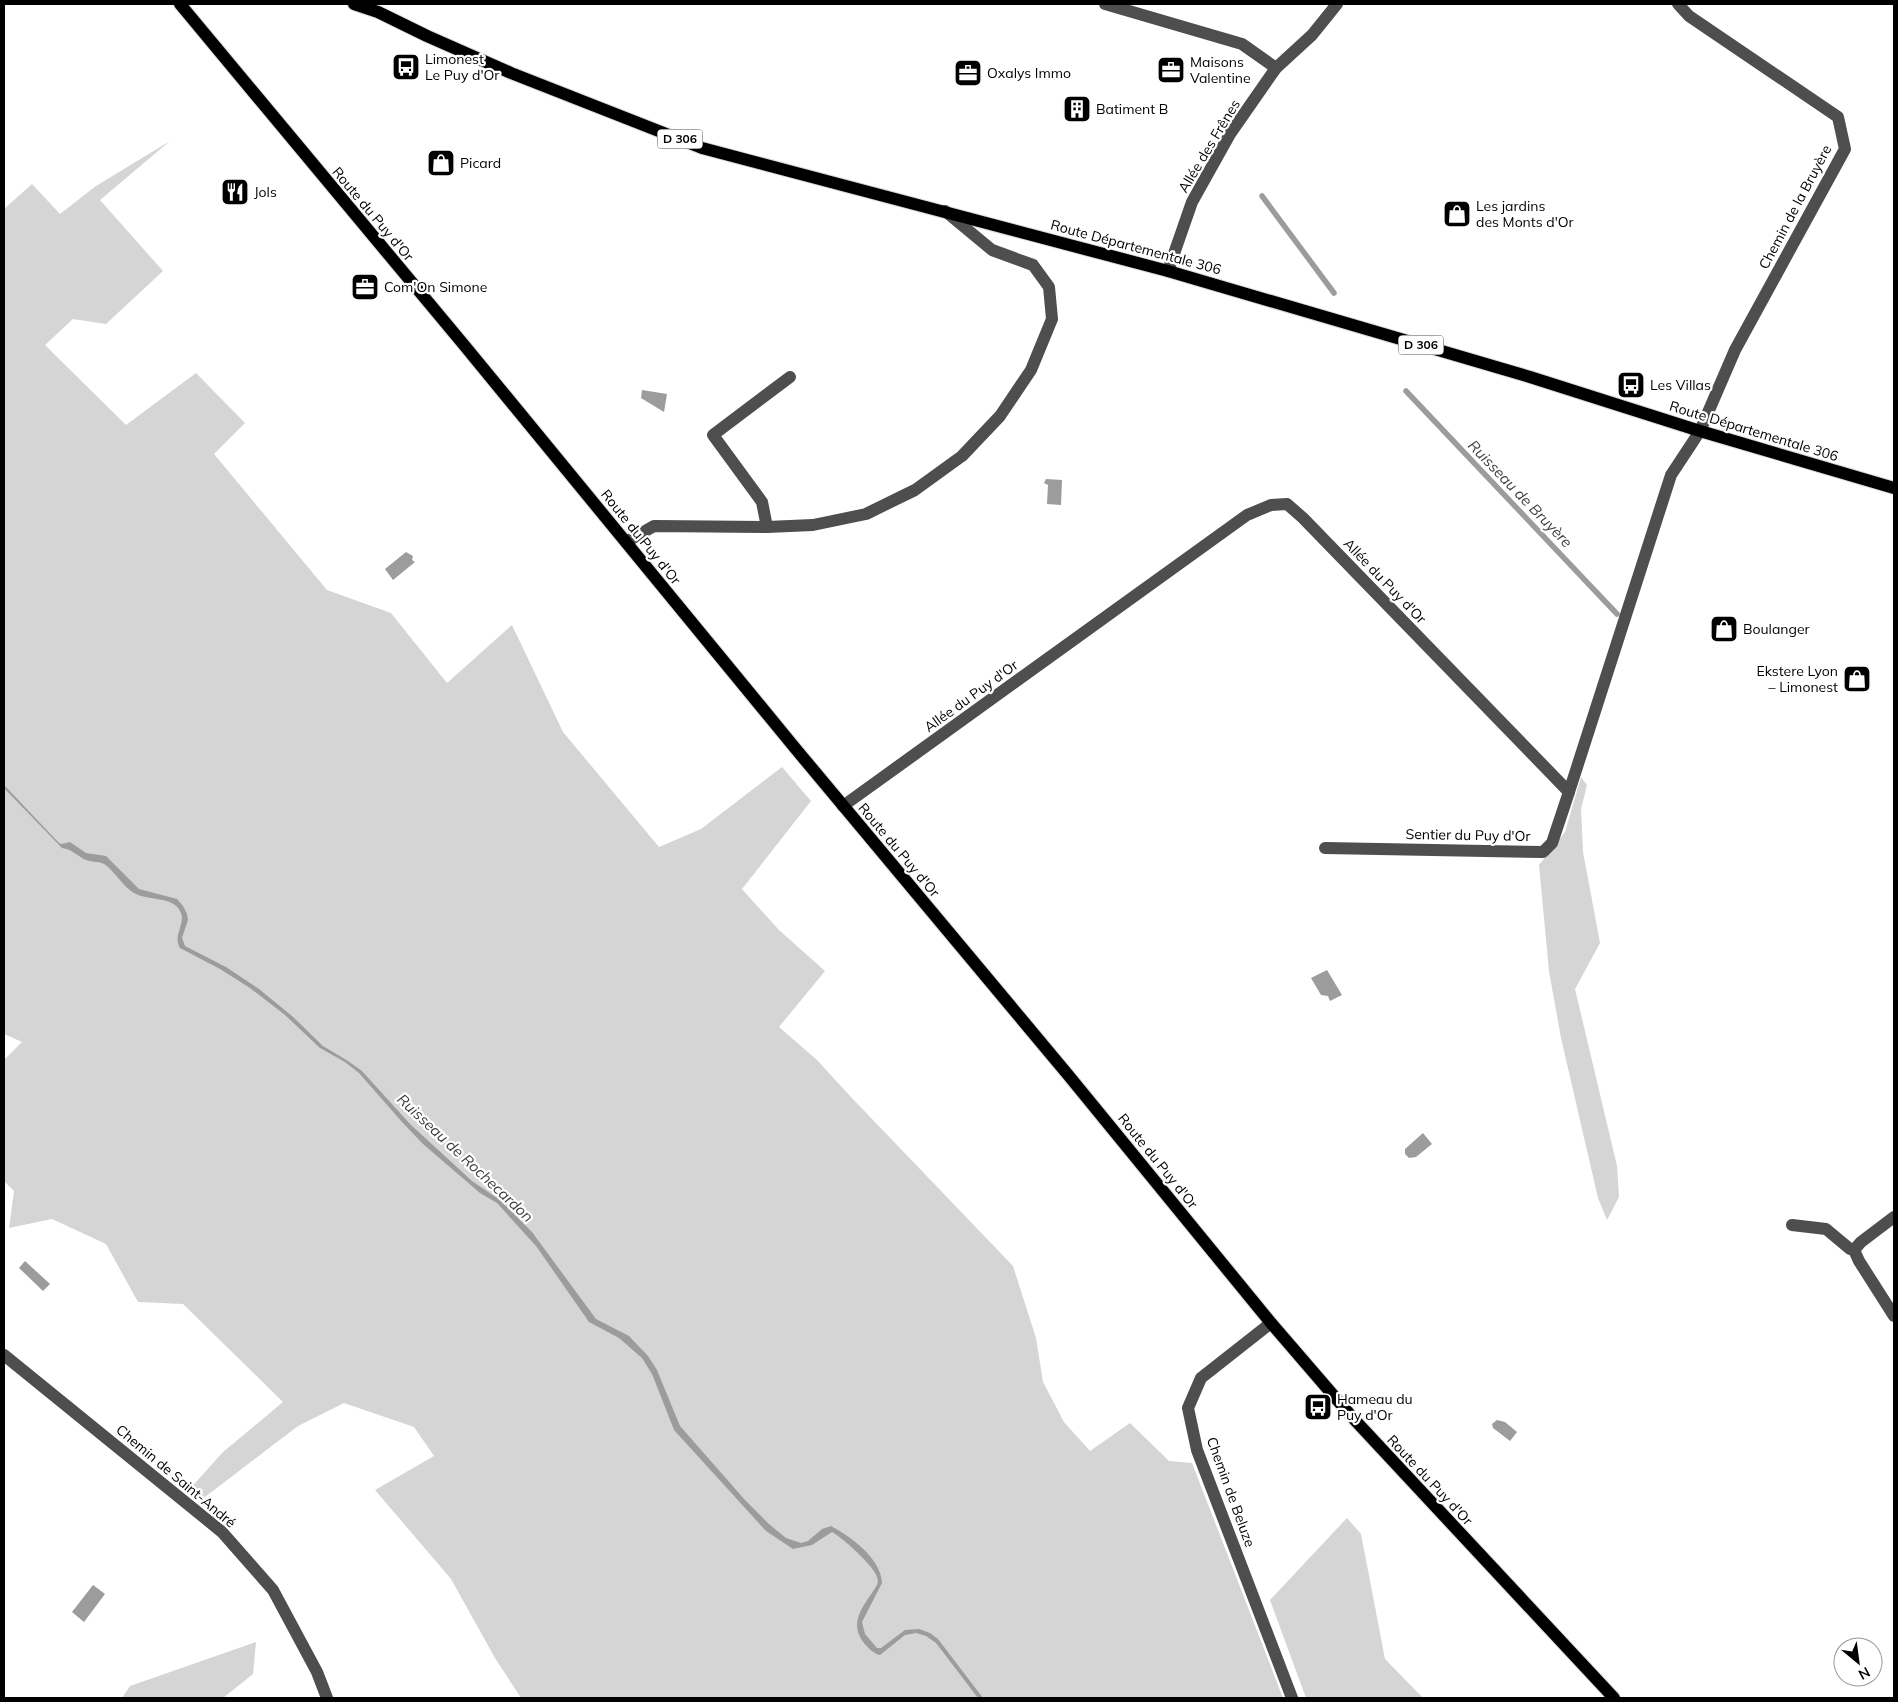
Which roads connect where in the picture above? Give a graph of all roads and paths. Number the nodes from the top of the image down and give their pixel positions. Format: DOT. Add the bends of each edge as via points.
graph roads {
  1 [pos="180,4"];
  2 [pos="354,4"];
  3 [pos="368,4"];
  4 [pos="1104,4"];
  5 [pos="1336,4"];
  6 [pos="1678,4"];
  7 [pos="378,12"];
  8 [pos="1276,68"];
  9 [pos="945,211"];
  10 [pos="1168,271"];
  11 [pos="790,377"];
  12 [pos="1700,431"];
  13 [pos="1894,488"];
  14 [pos="767,527"];
  15 [pos="626,542"];
  16 [pos="1568,792"];
  17 [pos="843,806"];
  18 [pos="1325,848"];
  19 [pos="1894,1217"];
  20 [pos="1792,1225"];
  21 [pos="1854,1250"];
  22 [pos="1894,1316"];
  23 [pos="1270,1323"];
  24 [pos="4,1355"];
  25 [pos="328,1698"];
  26 [pos="1292,1698"];
  27 [pos="1614,1698"];
  1 -- 15 [label="main road, Route du Puy d'Or"];
  2 -- 7 [label="main road, Route Départementale 306 / D 306"];
  3 -- 7 [label="main road, Route Départementale 306 / D 306"];
  4 -- 8 [label="street" via="1242,44"];
  5 -- 8 [label="street, Allée des Frênes" via="1312,35"];
  6 -- 12 [label="street, Chemin de la Bruyère" via="1689,16 1838,117 1845,149 1735,350"];
  7 -- 9 [label="main road, Route Départementale 306 / D 306" via="511,73 702,148"];
  8 -- 10 [label="street, Allée des Frênes" via="1230,134 1192,202"];
  9 -- 10 [label="main road, Route Départementale 306 / D 306"];
  9 -- 14 [label="street" via="992,250 1033,265 1049,287 1052,319 1031,370 1000,416 962,456 916,490 866,514 813,525"];
  10 -- 12 [label="main road, Route Départementale 306 / D 306" via="1521,374"];
  11 -- 14 [label="street" via="713,435 762,502"];
  12 -- 13 [label="main road, Route Départementale 306 / D 306"];
  12 -- 16 [label="street" via="1671,475"];
  14 -- 15 [label="street" via="654,526"];
  15 -- 17 [label="main road, Route du Puy d'Or"];
  16 -- 17 [label="street, Allée du Puy d'Or" via="1286,504 1271,505 1247,515"];
  16 -- 18 [label="street, Sentier du Puy d'Or" via="1552,843 1543,852"];
  17 -- 23 [label="main road, Route du Puy d'Or"];
  19 -- 21 [label="street"];
  20 -- 21 [label="street" via="1826,1229"];
  21 -- 22 [label="street"];
  23 -- 26 [label="street, Chemin de Beluze" via="1201,1378 1188,1408 1197,1450"];
  23 -- 27 [label="main road, Route du Puy d'Or" via="1352,1417"];
  24 -- 25 [label="street, Chemin de Saint-André" via="222,1532 273,1590"];
}
